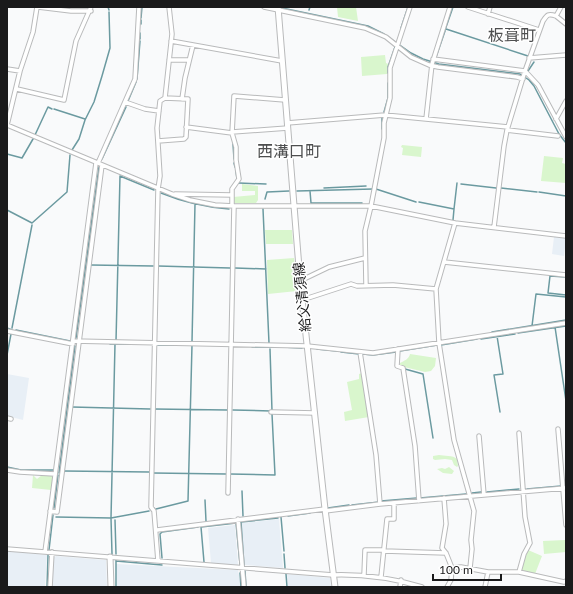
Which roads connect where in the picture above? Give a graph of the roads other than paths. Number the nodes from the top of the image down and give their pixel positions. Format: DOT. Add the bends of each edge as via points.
graph roads {
  1 [pos="38,7"];
  2 [pos="139,7"];
  3 [pos="169,7"];
  4 [pos="264,7"];
  5 [pos="410,7"];
  6 [pos="450,7"];
  7 [pos="468,7"];
  8 [pos="490,7"];
  9 [pos="561,7"];
  10 [pos="278,8"];
  11 [pos="91,9"];
  12 [pos="488,14"];
  13 [pos="556,16"];
  14 [pos="566,24"];
  15 [pos="539,30"];
  16 [pos="171,41"];
  17 [pos="398,44"];
  18 [pos="193,45"];
  19 [pos="566,55"];
  20 [pos="529,58"];
  21 [pos="169,60"];
  22 [pos="189,60"];
  23 [pos="282,61"];
  24 [pos="432,62"];
  25 [pos="7,69"];
  26 [pos="20,71"];
  27 [pos="524,76"];
  28 [pos="17,89"];
  29 [pos="165,98"];
  30 [pos="182,99"];
  31 [pos="285,100"];
  32 [pos="566,101"];
  33 [pos="125,102"];
  34 [pos="159,111"];
  35 [pos="385,115"];
  36 [pos="426,119"];
  37 [pos="556,119"];
  38 [pos="7,125"];
  39 [pos="287,126"];
  40 [pos="186,127"];
  41 [pos="507,128"];
  42 [pos="232,132"];
  43 [pos="558,136"];
  44 [pos="566,137"];
  45 [pos="158,141"];
  46 [pos="98,164"];
  47 [pos="158,189"];
  48 [pos="172,194"];
  49 [pos="232,195"];
  50 [pos="233,206"];
  51 [pos="294,206"];
  52 [pos="371,206"];
  53 [pos="455,223"];
  54 [pos="494,227"];
  55 [pos="566,236"];
  56 [pos="365,258"];
  57 [pos="444,262"];
  58 [pos="566,275"];
  59 [pos="300,280"];
  60 [pos="366,285"];
  61 [pos="436,289"];
  62 [pos="302,300"];
  63 [pos="566,323"];
  64 [pos="7,331"];
  65 [pos="79,342"];
  66 [pos="73,343"];
  67 [pos="154,343"];
  68 [pos="439,343"];
  69 [pos="231,344"];
  70 [pos="307,346"];
  71 [pos="398,349"];
  72 [pos="360,352"];
  73 [pos="271,412"];
  74 [pos="315,413"];
  75 [pos="558,429"];
  76 [pos="519,433"];
  77 [pos="479,436"];
  78 [pos="7,470"];
  79 [pos="55,474"];
  80 [pos="565,488"];
  81 [pos="523,492"];
  82 [pos="228,493"];
  83 [pos="484,495"];
  84 [pos="470,496"];
  85 [pos="444,498"];
  86 [pos="419,501"];
  87 [pos="394,503"];
  88 [pos="380,504"];
  89 [pos="325,510"];
  90 [pos="50,511"];
  91 [pos="238,519"];
  92 [pos="566,525"];
  93 [pos="157,530"];
  94 [pos="7,549"];
  95 [pos="384,551"];
  96 [pos="45,552"];
  97 [pos="52,552"];
  98 [pos="446,553"];
  99 [pos="110,557"];
  100 [pos="158,561"];
  101 [pos="242,568"];
  102 [pos="452,568"];
  103 [pos="470,568"];
  104 [pos="488,572"];
  105 [pos="519,572"];
  106 [pos="333,575"];
  107 [pos="364,575"];
  108 [pos="381,577"];
  109 [pos="401,580"];
  110 [pos="565,581"];
  111 [pos="50,587"];
  112 [pos="111,587"];
  113 [pos="244,587"];
  114 [pos="335,587"];
  115 [pos="400,587"];
  116 [pos="422,587"];
  117 [pos="447,587"];
  118 [pos="485,587"];
  119 [pos="565,587"];
  1 -- 11 [label="street"];
  1 -- 26 [label="street"];
  2 -- 33 [label="street" via="135,79"];
  3 -- 16 [label="street"];
  4 -- 10 [label="street"];
  5 -- 17 [label="street"];
  6 -- 24 [label="street"];
  7 -- 12 [label="street"];
  8 -- 12 [label="street"];
  9 -- 13 [label="street"];
  10 -- 17 [label="street" via="365,28"];
  10 -- 23 [label="main road, 給父清須線"];
  11 -- 28 [label="street" via="76,41 64,100"];
  12 -- 15 [label="street"];
  13 -- 14 [label="street"];
  13 -- 15 [label="street" via="547,15"];
  15 -- 20 [label="street"];
  16 -- 18 [label="street"];
  16 -- 21 [label="street"];
  17 -- 24 [label="street" via="411,56"];
  17 -- 35 [label="street" via="390,68 390,98"];
  18 -- 22 [label="street"];
  18 -- 23 [label="street"];
  19 -- 20 [label="street"];
  20 -- 27 [label="street"];
  21 -- 22 [label="street"];
  21 -- 29 [label="street"];
  22 -- 30 [label="street"];
  23 -- 31 [label="main road, 給父清須線"];
  24 -- 27 [label="street"];
  24 -- 27 [label="street" via="517,77"];
  24 -- 36 [label="street"];
  25 -- 26 [label="street"];
  26 -- 28 [label="street"];
  27 -- 37 [label="street" via="538,85"];
  27 -- 41 [label="street"];
  28 -- 38 [label="street"];
  29 -- 30 [label="street"];
  29 -- 34 [label="street" via="160,101"];
  30 -- 40 [label="street" via="188,100"];
  31 -- 39 [label="main road, 給父清須線"];
  31 -- 42 [label="street" via="234,96"];
  32 -- 37 [label="street"];
  33 -- 34 [label="street"];
  33 -- 46 [label="street"];
  34 -- 45 [label="street"];
  35 -- 36 [label="street"];
  35 -- 39 [label="street"];
  35 -- 52 [label="street" via="384,138"];
  36 -- 41 [label="street"];
  37 -- 44 [label="street"];
  38 -- 46 [label="street"];
  39 -- 42 [label="street"];
  39 -- 51 [label="main road, 給父清須線"];
  40 -- 42 [label="street"];
  40 -- 45 [label="street" via="184,140"];
  41 -- 43 [label="street"];
  41 -- 54 [label="street"];
  42 -- 49 [label="street" via="239,180 232,189"];
  45 -- 47 [label="street"];
  46 -- 47 [label="street"];
  46 -- 65 [label="street"];
  46 -- 66 [label="street"];
  47 -- 48 [label="street"];
  47 -- 67 [label="street"];
  48 -- 49 [label="street"];
  48 -- 50 [label="street" via="215,205"];
  49 -- 50 [label="street"];
  50 -- 51 [label="street"];
  50 -- 69 [label="street"];
  51 -- 52 [label="street"];
  51 -- 59 [label="main road, 給父清須線"];
  52 -- 53 [label="street"];
  52 -- 56 [label="street" via="365,230"];
  53 -- 54 [label="street"];
  53 -- 57 [label="street"];
  54 -- 55 [label="street"];
  56 -- 59 [label="street" via="329,267"];
  56 -- 60 [label="street"];
  57 -- 58 [label="street"];
  57 -- 61 [label="street"];
  59 -- 62 [label="main road, 給父清須線"];
  60 -- 61 [label="street"];
  60 -- 62 [label="street" via="351,284"];
  61 -- 68 [label="street"];
  62 -- 70 [label="main road, 給父清須線"];
  63 -- 68 [label="street"];
  64 -- 66 [label="street"];
  65 -- 66 [label="street"];
  65 -- 67 [label="street"];
  65 -- 90 [label="street" via="57,512"];
  66 -- 79 [label="street"];
  67 -- 69 [label="street"];
  67 -- 93 [label="street" via="151,507"];
  68 -- 71 [label="street"];
  68 -- 84 [label="street" via="454,440"];
  69 -- 70 [label="street"];
  69 -- 82 [label="street"];
  70 -- 72 [label="street"];
  70 -- 74 [label="main road, 給父清須線"];
  71 -- 72 [label="street" via="373,353"];
  71 -- 86 [label="street" via="397,366 403,368"];
  72 -- 88 [label="street" via="376,455"];
  73 -- 74 [label="street"];
  74 -- 89 [label="main road, 給父清須線"];
  75 -- 80 [label="street"];
  76 -- 81 [label="street"];
  77 -- 83 [label="street"];
  78 -- 79 [label="street"];
  79 -- 90 [label="street"];
  80 -- 81 [label="street"];
  80 -- 92 [label="street"];
  81 -- 83 [label="street"];
  81 -- 105 [label="street" via="530,543"];
  83 -- 84 [label="street"];
  84 -- 85 [label="street"];
  84 -- 103 [label="street" via="474,511"];
  85 -- 86 [label="street"];
  85 -- 98 [label="street" via="446,524 442,548"];
  86 -- 87 [label="street"];
  87 -- 88 [label="street"];
  87 -- 95 [label="street" via="394,518 387,519"];
  88 -- 89 [label="street"];
  89 -- 91 [label="street"];
  89 -- 106 [label="main road, 給父清須線"];
  90 -- 96 [label="street"];
  91 -- 93 [label="street"];
  91 -- 101 [label="street"];
  93 -- 100 [label="street"];
  94 -- 96 [label="street"];
  95 -- 98 [label="street"];
  95 -- 107 [label="street" via="365,550"];
  95 -- 108 [label="street"];
  96 -- 97 [label="street"];
  97 -- 99 [label="street"];
  97 -- 111 [label="street"];
  98 -- 102 [label="street"];
  99 -- 100 [label="street"];
  99 -- 112 [label="main road"];
  100 -- 101 [label="street"];
  101 -- 106 [label="street"];
  101 -- 113 [label="street"];
  102 -- 103 [label="street"];
  102 -- 117 [label="street"];
  103 -- 104 [label="street"];
  104 -- 105 [label="street"];
  104 -- 118 [label="street"];
  105 -- 110 [label="street"];
  106 -- 107 [label="street"];
  106 -- 114 [label="main road, 給父清須線"];
  107 -- 108 [label="street"];
  108 -- 109 [label="street"];
  109 -- 115 [label="street"];
  109 -- 116 [label="street"];
  110 -- 119 [label="street"];
}
